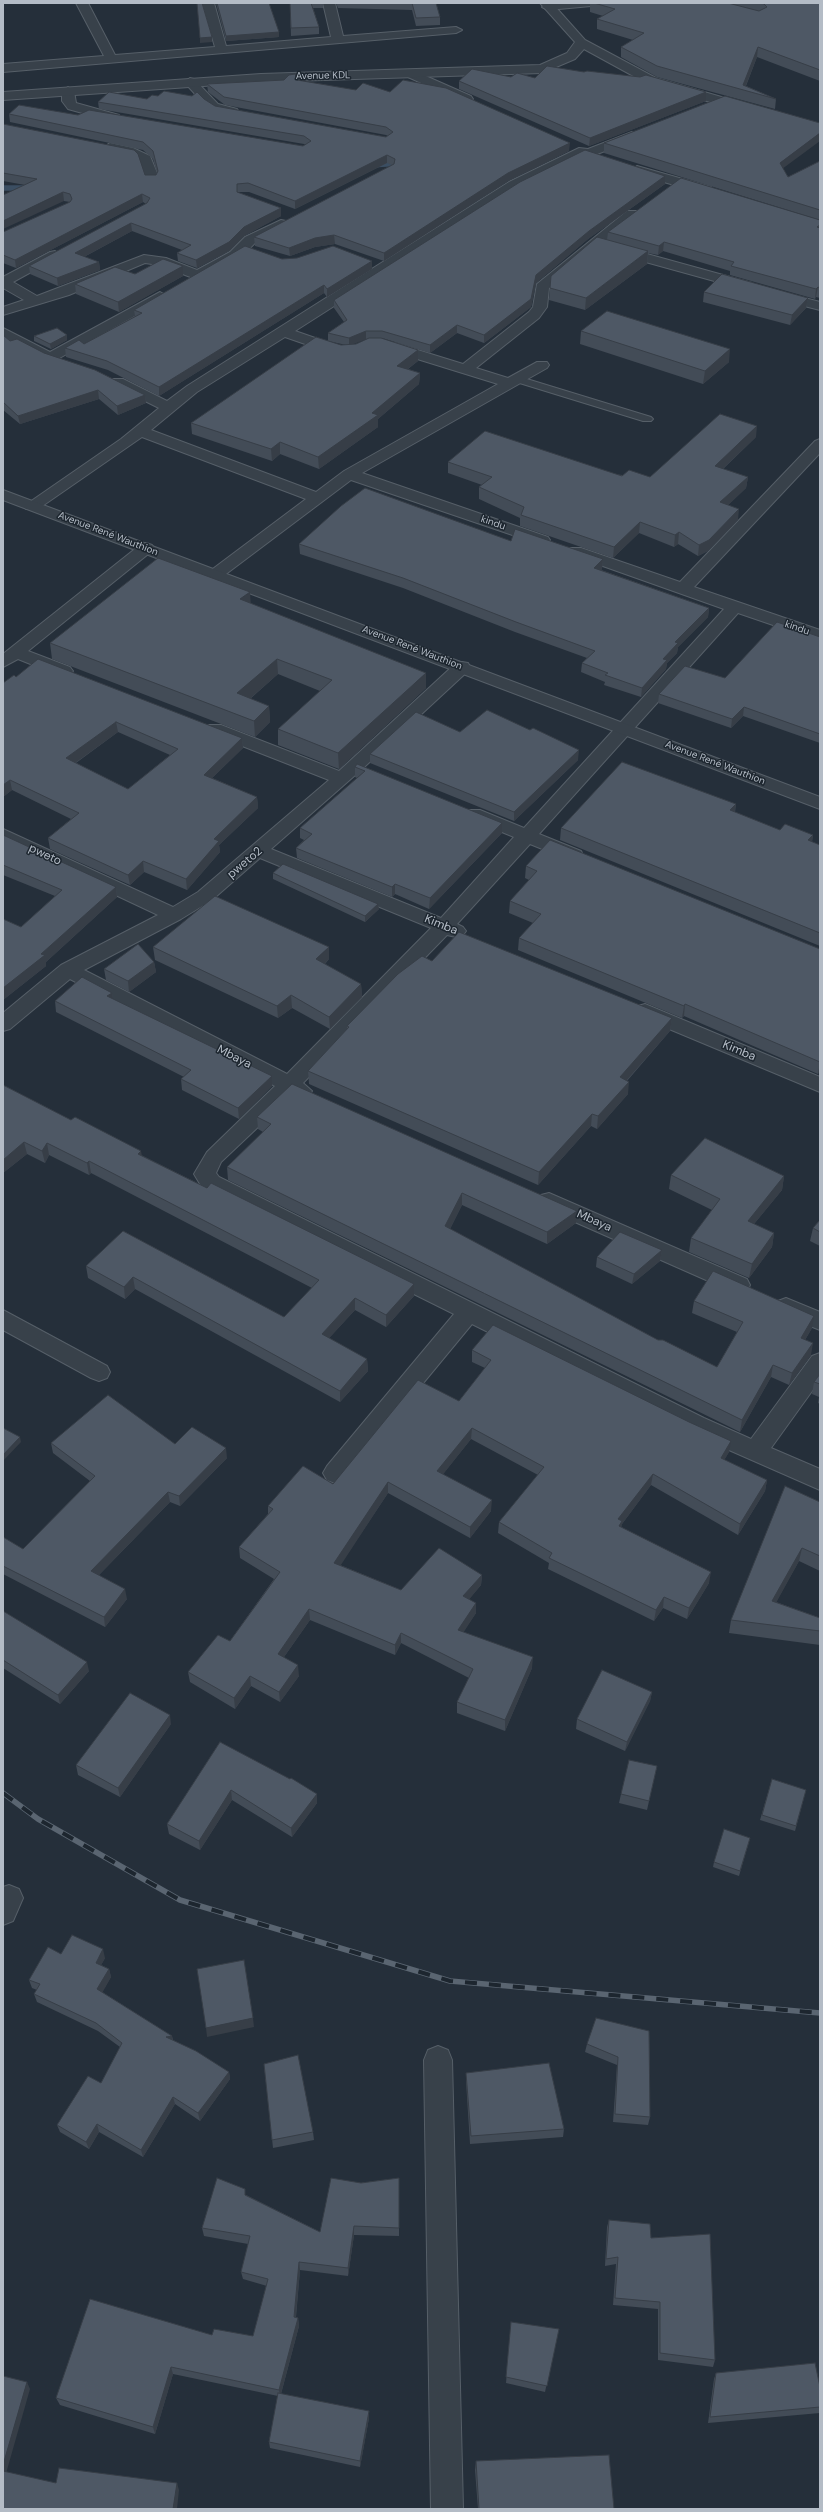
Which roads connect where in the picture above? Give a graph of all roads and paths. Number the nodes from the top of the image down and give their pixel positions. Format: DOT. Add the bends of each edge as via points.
graph roads {
  1 [pos="82,3"];
  2 [pos="208,3"];
  3 [pos="329,3"];
  4 [pos="591,3"];
  5 [pos="547,5"];
  6 [pos="456,30"];
  7 [pos="338,40"];
  8 [pos="581,42"];
  9 [pos="221,50"];
  10 [pos="112,60"];
  11 [pos="3,68"];
  12 [pos="542,69"];
  13 [pos="564,71"];
  14 [pos="412,74"];
  15 [pos="622,78"];
  16 [pos="652,81"];
  17 [pos="190,82"];
  18 [pos="68,91"];
  19 [pos="3,96"];
  20 [pos="720,101"];
  21 [pos="479,104"];
  22 [pos="698,110"];
  23 [pos="759,111"];
  24 [pos="245,114"];
  25 [pos="128,121"];
  26 [pos="647,130"];
  27 [pos="99,145"];
  28 [pos="580,149"];
  29 [pos="609,161"];
  30 [pos="622,165"];
  31 [pos="151,179"];
  32 [pos="677,182"];
  33 [pos="664,191"];
  34 [pos="722,195"];
  35 [pos="646,205"];
  36 [pos="288,215"];
  37 [pos="594,243"];
  38 [pos="241,247"];
  39 [pos="65,249"];
  40 [pos="255,252"];
  41 [pos="370,263"];
  42 [pos="385,268"];
  43 [pos="198,275"];
  44 [pos="184,283"];
  45 [pos="171,290"];
  46 [pos="36,300"];
  47 [pos="820,306"];
  48 [pos="3,311"];
  49 [pos="3,332"];
  50 [pos="284,332"];
  51 [pos="376,343"];
  52 [pos="355,350"];
  53 [pos="51,357"];
  54 [pos="66,364"];
  55 [pos="542,365"];
  56 [pos="465,370"];
  57 [pos="108,377"];
  58 [pos="513,381"];
  59 [pos="167,407"];
  60 [pos="647,419"];
  61 [pos="140,431"];
  62 [pos="820,444"];
  63 [pos="348,474"];
  64 [pos="3,495"];
  65 [pos="318,498"];
  66 [pos="32,506"];
  67 [pos="146,548"];
  68 [pos="216,574"];
  69 [pos="683,589"];
  70 [pos="735,607"];
  71 [pos="820,636"];
  72 [pos="10,657"];
  73 [pos="462,667"];
  74 [pos="83,678"];
  75 [pos="201,724"];
  76 [pos="626,729"];
  77 [pos="355,766"];
  78 [pos="377,774"];
  79 [pos="341,778"];
  80 [pos="820,803"];
  81 [pos="455,807"];
  82 [pos="3,835"];
  83 [pos="527,836"];
  84 [pos="260,851"];
  85 [pos="593,862"];
  86 [pos="174,915"];
  87 [pos="444,926"];
  88 [pos="475,939"];
  89 [pos="68,970"];
  90 [pos="630,1004"];
  91 [pos="3,1024"];
  92 [pos="289,1085"];
  93 [pos="820,1085"];
  94 [pos="318,1098"];
  95 [pos="529,1192"];
  96 [pos="469,1312"];
  97 [pos="3,1319"];
  98 [pos="820,1322"];
  99 [pos="820,1362"];
  100 [pos="99,1372"];
  101 [pos="755,1451"];
  102 [pos="334,1473"];
  103 [pos="820,1480"];
  104 [pos="438,2060"];
  105 [pos="448,2509"];
  1 -- 10 [label="street"];
  2 -- 9 [label="street"];
  3 -- 7 [label="street"];
  4 -- 5 [label="street"];
  5 -- 8 [label="street"];
  6 -- 7 [label="street"];
  7 -- 9 [label="street"];
  8 -- 12 [label="street, Avenue KDL" via="575,53"];
  8 -- 16 [label="street"];
  9 -- 10 [label="street"];
  10 -- 11 [label="street"];
  12 -- 13 [label="street"];
  12 -- 14 [label="street, Avenue KDL"];
  14 -- 17 [label="street, Avenue KDL"];
  14 -- 21 [label="street"];
  15 -- 16 [label="street"];
  16 -- 20 [label="street"];
  17 -- 18 [label="street, Avenue KDL"];
  17 -- 24 [label="street" via="214,107"];
  18 -- 19 [label="street, Avenue KDL"];
  18 -- 25 [label="street" via="68,101 72,106 100,116"];
  20 -- 22 [label="street"];
  20 -- 23 [label="street"];
  26 -- 28 [label="street"];
  27 -- 31 [label="street" via="139,154 146,159"];
  28 -- 29 [label="street"];
  28 -- 42 [label="street" via="509,188"];
  30 -- 32 [label="street"];
  32 -- 33 [label="street"];
  32 -- 34 [label="street"];
  35 -- 37 [label="street"];
  36 -- 38 [label="street"];
  37 -- 47 [label="street"];
  37 -- 56 [label="street" via="542,287 540,307 534,315"];
  38 -- 40 [label="street"];
  38 -- 43 [label="street" via="235,255"];
  39 -- 46 [label="street" via="7,280 6,284"];
  41 -- 42 [label="street"];
  42 -- 50 [label="street"];
  43 -- 44 [label="street"];
  43 -- 46 [label="street" via="161,261 144,259 64,292"];
  45 -- 53 [label="street"];
  46 -- 48 [label="street"];
  49 -- 53 [label="street"];
  50 -- 52 [label="street" via="341,351"];
  50 -- 59 [label="street"];
  51 -- 56 [label="street"];
  53 -- 54 [label="street"];
  55 -- 58 [label="street"];
  56 -- 58 [label="street"];
  57 -- 59 [label="street"];
  58 -- 60 [label="lane"];
  58 -- 63 [label="street"];
  59 -- 61 [label="street"];
  61 -- 65 [label="street"];
  61 -- 66 [label="street"];
  62 -- 69 [label="street"];
  63 -- 65 [label="street"];
  63 -- 69 [label="street, kindu"];
  64 -- 66 [label="street, Avenue René Wauthion"];
  65 -- 68 [label="street"];
  66 -- 67 [label="street, Avenue René Wauthion"];
  67 -- 68 [label="street, Avenue René Wauthion"];
  67 -- 72 [label="street"];
  68 -- 73 [label="street, Avenue René Wauthion"];
  69 -- 70 [label="street, kindu"];
  70 -- 71 [label="street, kindu"];
  70 -- 76 [label="street"];
  72 -- 74 [label="street"];
  73 -- 76 [label="street, Avenue René Wauthion"];
  73 -- 77 [label="street, pweto2"];
  75 -- 79 [label="street"];
  76 -- 80 [label="street, Avenue René Wauthion"];
  76 -- 83 [label="street"];
  77 -- 78 [label="street"];
  77 -- 79 [label="street, pweto2"];
  79 -- 84 [label="street, pweto2"];
  81 -- 83 [label="street"];
  82 -- 86 [label="street, pweto"];
  83 -- 85 [label="street"];
  83 -- 87 [label="street"];
  84 -- 86 [label="street, pweto2" via="205,896"];
  84 -- 87 [label="street, Kimba"];
  86 -- 89 [label="street, pweto2"];
  87 -- 88 [label="street, Kimba"];
  87 -- 92 [label="street"];
  89 -- 91 [label="street, pweto2"];
  89 -- 92 [label="street, Mbaya"];
  90 -- 93 [label="street, Kimba"];
  92 -- 94 [label="street, Mbaya"];
  92 -- 96 [label="street" via="214,1158 206,1170 207,1178 211,1183"];
  95 -- 98 [label="street, Mbaya"];
  96 -- 101 [label="street" via="696,1425"];
  96 -- 102 [label="street"];
  97 -- 100 [label="street"];
  99 -- 101 [label="street"];
  101 -- 103 [label="street"];
  104 -- 105 [label="street"];
}
